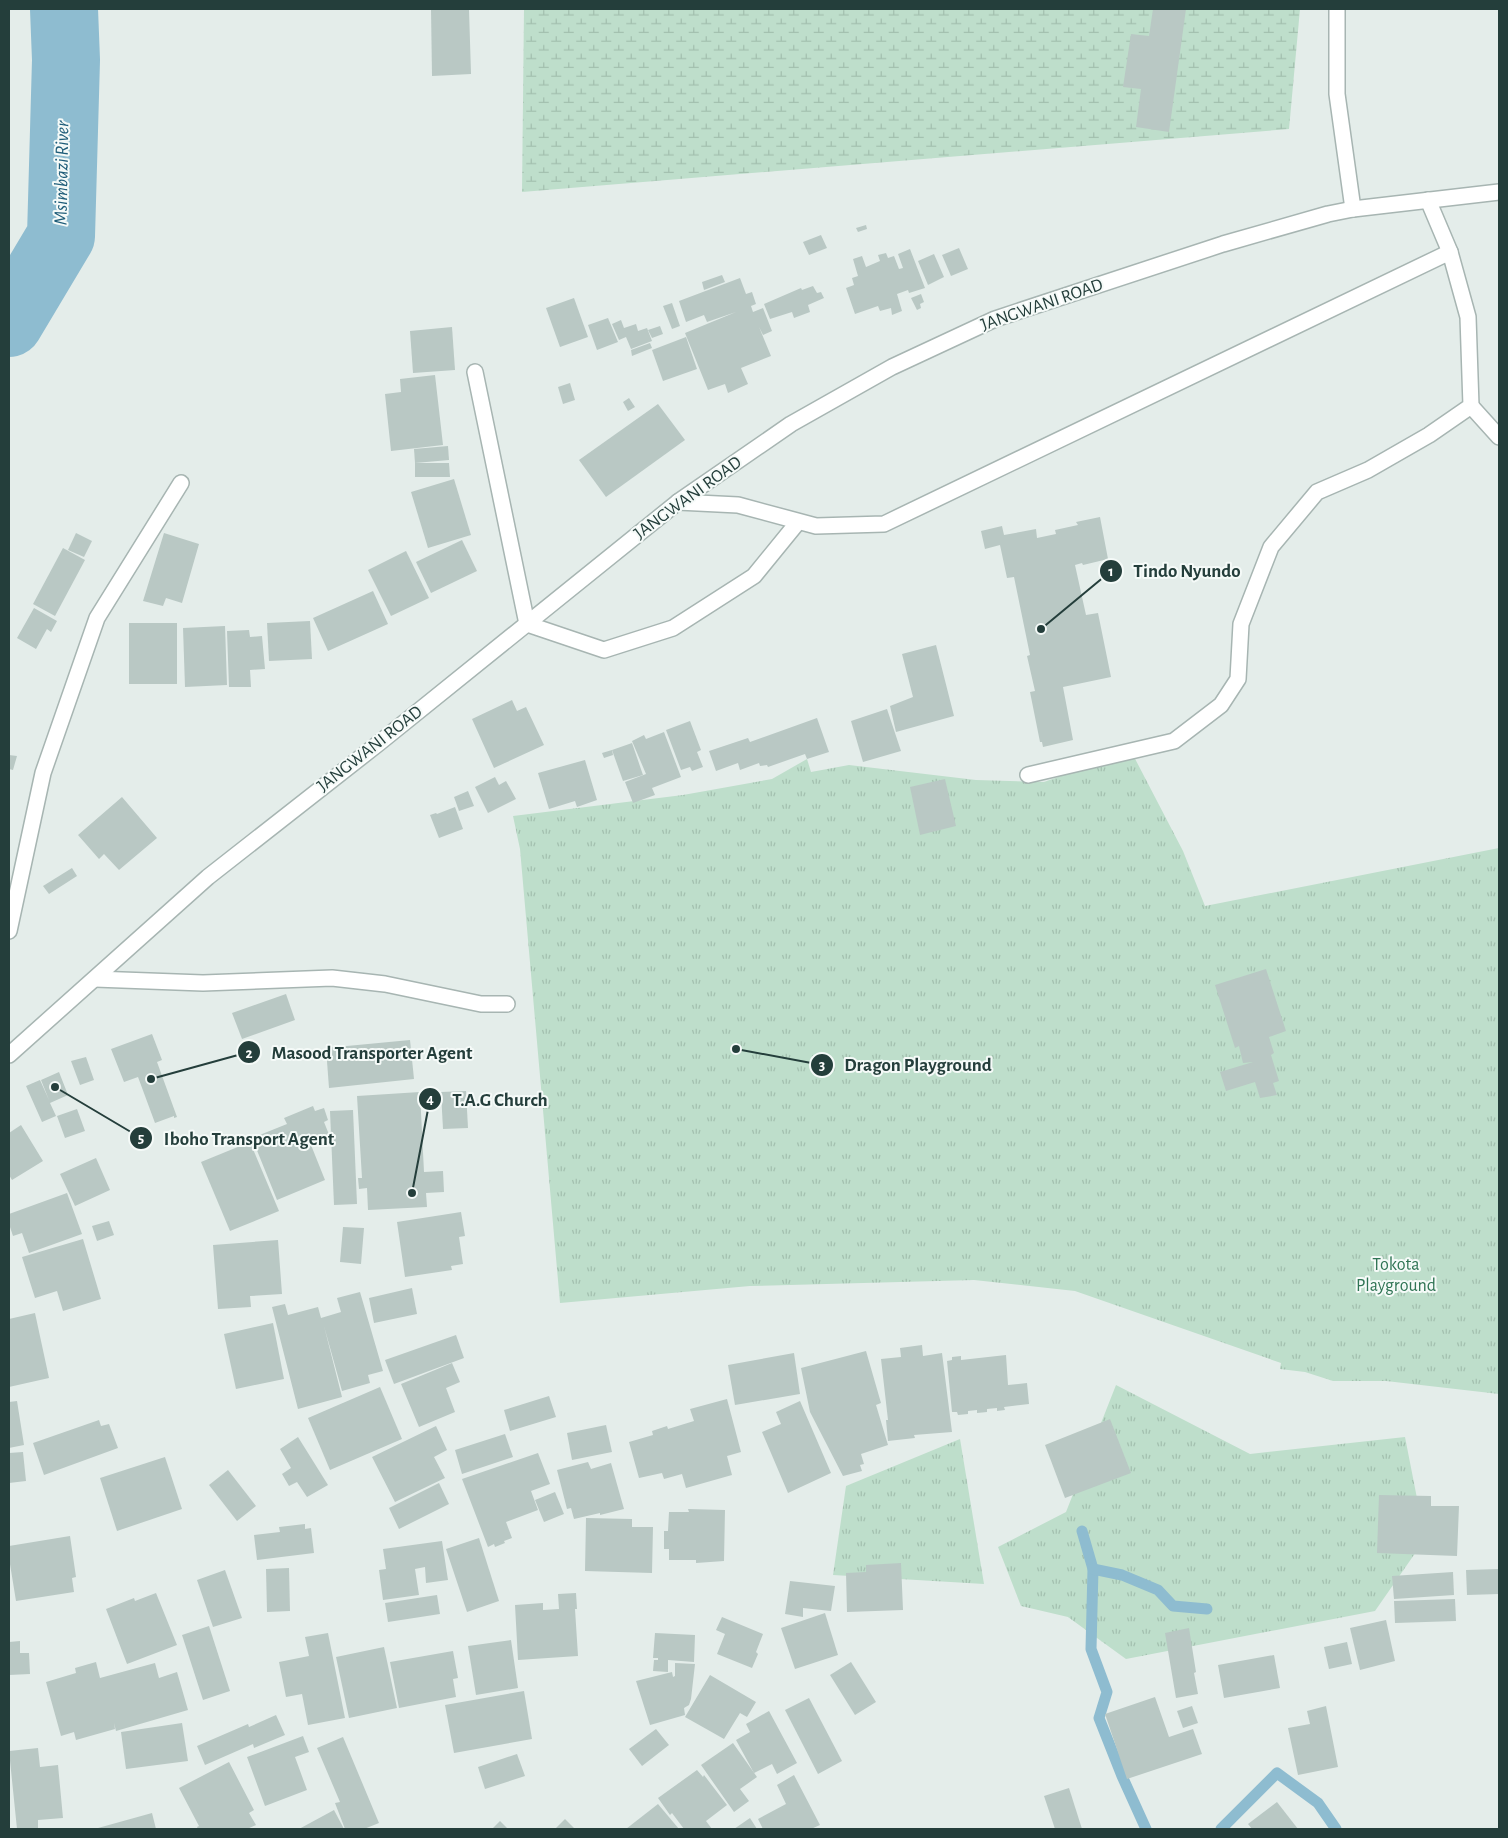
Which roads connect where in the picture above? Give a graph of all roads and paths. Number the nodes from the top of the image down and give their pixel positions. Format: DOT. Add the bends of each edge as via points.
graph roads {
  1 [pos="1337,9"];
  2 [pos="1499,192"];
  3 [pos="1428,200"];
  4 [pos="1352,209"];
  5 [pos="1450,252"];
  6 [pos="475,372"];
  7 [pos="1471,406"];
  8 [pos="1499,437"];
  9 [pos="181,483"];
  10 [pos="678,502"];
  11 [pos="798,522"];
  12 [pos="527,624"];
  13 [pos="1028,776"];
  14 [pos="9,931"];
  15 [pos="95,979"];
  16 [pos="507,1004"];
  17 [pos="9,1055"];
  1 -- 4 [label="street" via="1336,94"];
  2 -- 3 [label="street, JANGWANI ROAD"];
  3 -- 4 [label="street, JANGWANI ROAD"];
  3 -- 5 [label="street"];
  4 -- 10 [label="street, JANGWANI ROAD" via="1223,244 995,319 892,368 791,424"];
  5 -- 7 [label="street" via="1468,317"];
  5 -- 11 [label="street" via="884,524 816,526"];
  6 -- 12 [label="street"];
  7 -- 8 [label="street"];
  7 -- 13 [label="street" via="1368,470 1317,492 1271,547 1241,624 1238,678 1221,705 1174,741"];
  9 -- 14 [label="street" via="97,618 43,773"];
  10 -- 11 [label="street" via="738,505"];
  10 -- 12 [label="street, JANGWANI ROAD"];
  11 -- 12 [label="street" via="754,576 673,628 604,650"];
  12 -- 15 [label="street, JANGWANI ROAD" via="208,878"];
  15 -- 16 [label="street" via="203,983 332,978 385,984 481,1004"];
  15 -- 17 [label="street, JANGWANI ROAD"];
}
